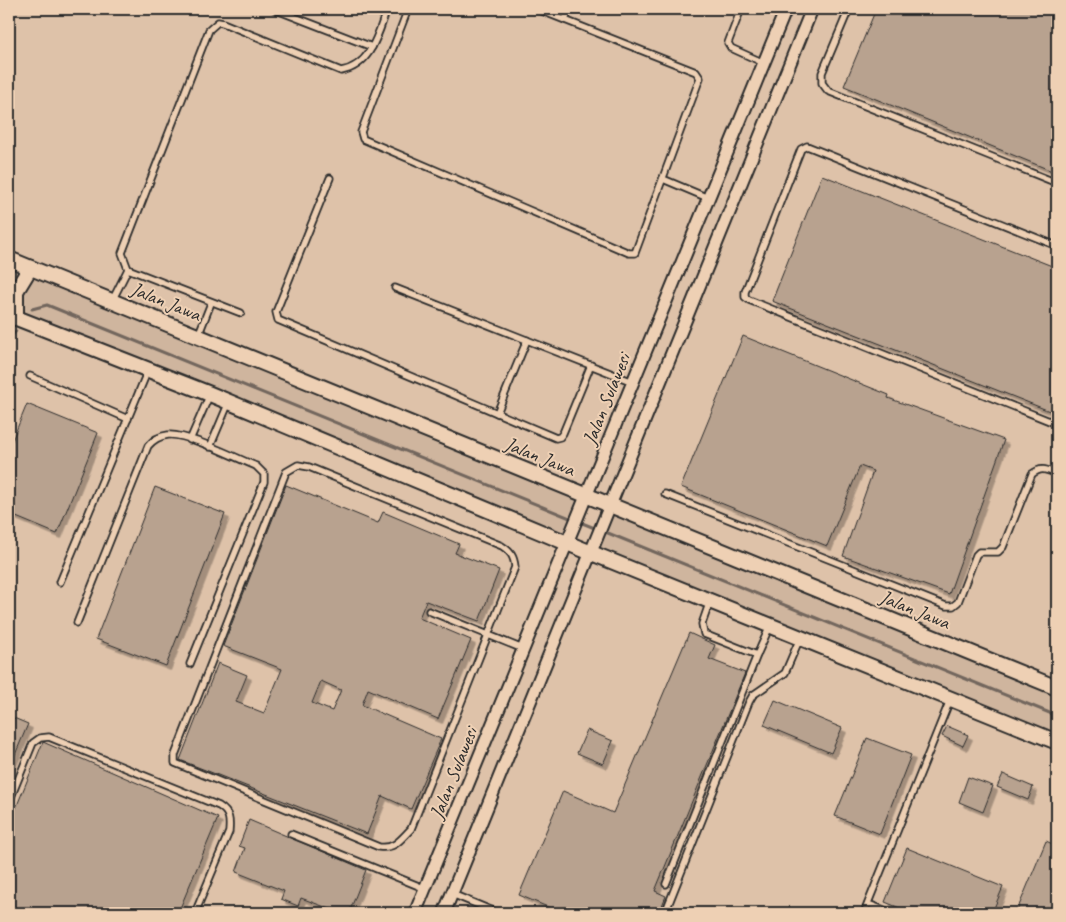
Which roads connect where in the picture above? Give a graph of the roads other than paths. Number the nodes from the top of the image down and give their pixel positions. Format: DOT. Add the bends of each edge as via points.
graph roads {
  1 [pos="274,9"];
  2 [pos="388,9"];
  3 [pos="408,9"];
  4 [pos="537,9"];
  5 [pos="569,9"];
  6 [pos="741,9"];
  7 [pos="786,9"];
  8 [pos="812,9"];
  9 [pos="849,9"];
  10 [pos="565,20"];
  11 [pos="372,47"];
  12 [pos="764,63"];
  13 [pos="330,178"];
  14 [pos="663,179"];
  15 [pos="1057,183"];
  16 [pos="708,198"];
  17 [pos="1057,246"];
  18 [pos="9,259"];
  19 [pos="30,268"];
  20 [pos="128,269"];
  21 [pos="395,288"];
  22 [pos="112,301"];
  23 [pos="211,303"];
  24 [pos="241,314"];
  25 [pos="12,316"];
  26 [pos="198,336"];
  27 [pos="527,340"];
  28 [pos="591,365"];
  29 [pos="149,369"];
  30 [pos="30,376"];
  31 [pos="633,382"];
  32 [pos="210,394"];
  33 [pos="229,402"];
  34 [pos="497,413"];
  35 [pos="128,419"];
  36 [pos="1057,424"];
  37 [pos="190,440"];
  38 [pos="210,447"];
  39 [pos="1057,474"];
  40 [pos="666,494"];
  41 [pos="585,501"];
  42 [pos="608,511"];
  43 [pos="569,538"];
  44 [pos="593,548"];
  45 [pos="60,582"];
  46 [pos="710,601"];
  47 [pos="429,611"];
  48 [pos="77,623"];
  49 [pos="770,626"];
  50 [pos="487,636"];
  51 [pos="800,638"];
  52 [pos="523,649"];
  53 [pos="757,655"];
  54 [pos="190,664"];
  55 [pos="1057,688"];
  56 [pos="950,698"];
  57 [pos="1057,742"];
  58 [pos="9,802"];
  59 [pos="291,834"];
  60 [pos="666,884"];
  61 [pos="426,889"];
  62 [pos="452,894"];
  63 [pos="868,904"];
  64 [pos="195,913"];
  65 [pos="416,913"];
  66 [pos="444,913"];
  67 [pos="498,913"];
  68 [pos="665,913"];
  69 [pos="864,913"];
  70 [pos="892,913"];
  1 -- 11 [label="lane"];
  2 -- 11 [label="lane"];
  3 -- 14 [label="lane" via="361,132 363,139 632,254 637,251"];
  4 -- 10 [label="lane"];
  5 -- 10 [label="lane"];
  6 -- 12 [label="lane" via="728,43 731,48"];
  7 -- 12 [label="street, Jalan Sulawesi"];
  8 -- 42 [label="street"];
  9 -- 15 [label="lane" via="822,73 822,83 828,91"];
  10 -- 14 [label="lane" via="699,75 700,81"];
  11 -- 20 [label="lane" via="361,64 352,70 341,71 223,23 214,25 209,30 123,246"];
  12 -- 16 [label="street, Jalan Sulawesi"];
  13 -- 34 [label="lane" via="276,312 278,320"];
  14 -- 16 [label="lane"];
  16 -- 31 [label="street, Jalan Sulawesi"];
  17 -- 36 [label="lane" via="807,146 802,149 745,292 749,300"];
  18 -- 19 [label="street, Jalan Jawa"];
  19 -- 22 [label="street, Jalan Jawa"];
  19 -- 25 [label="street" via="16,291"];
  20 -- 22 [label="lane"];
  20 -- 23 [label="lane"];
  21 -- 27 [label="lane"];
  22 -- 26 [label="street, Jalan Jawa"];
  23 -- 24 [label="lane"];
  23 -- 26 [label="lane"];
  25 -- 29 [label="street"];
  26 -- 41 [label="street, Jalan Jawa"];
  27 -- 28 [label="lane"];
  27 -- 34 [label="lane"];
  28 -- 31 [label="lane"];
  28 -- 34 [label="lane" via="560,437"];
  29 -- 32 [label="street"];
  29 -- 35 [label="lane"];
  30 -- 35 [label="lane"];
  31 -- 41 [label="street, Jalan Sulawesi"];
  32 -- 33 [label="street"];
  32 -- 37 [label="lane"];
  33 -- 38 [label="lane"];
  33 -- 43 [label="street"];
  35 -- 45 [label="lane"];
  37 -- 38 [label="lane"];
  37 -- 48 [label="lane" via="170,435 160,437 148,446"];
  38 -- 54 [label="lane" via="256,466 264,474 264,482"];
  39 -- 40 [label="lane" via="1045,469 1032,474 1003,547 998,552 979,552 976,555 958,602 953,606 946,606"];
  41 -- 42 [label="street, Jalan Jawa"];
  41 -- 43 [label="street, Jalan Sulawesi"];
  42 -- 44 [label="street"];
  42 -- 55 [label="street, Jalan Jawa"];
  43 -- 44 [label="street"];
  43 -- 52 [label="street, Jalan Sulawesi"];
  44 -- 46 [label="street"];
  44 -- 62 [label="street"];
  46 -- 49 [label="street"];
  46 -- 53 [label="lane" via="702,624 704,634"];
  47 -- 50 [label="lane"];
  49 -- 51 [label="street"];
  49 -- 53 [label="lane"];
  50 -- 50 [label="lane" via="515,567 507,549 298,465 286,472 175,755 175,763 379,847 395,846 411,829"];
  50 -- 52 [label="lane"];
  51 -- 56 [label="street"];
  51 -- 68 [label="lane" via="785,673 748,702"];
  52 -- 61 [label="street, Jalan Sulawesi"];
  53 -- 60 [label="lane"];
  56 -- 57 [label="street"];
  56 -- 63 [label="lane"];
  58 -- 64 [label="lane" via="32,743 49,737 220,806 227,812 229,832"];
  59 -- 61 [label="lane"];
  61 -- 65 [label="street, Jalan Sulawesi"];
  62 -- 66 [label="street"];
  62 -- 67 [label="lane"];
  63 -- 69 [label="lane"];
  63 -- 70 [label="lane"];
}
